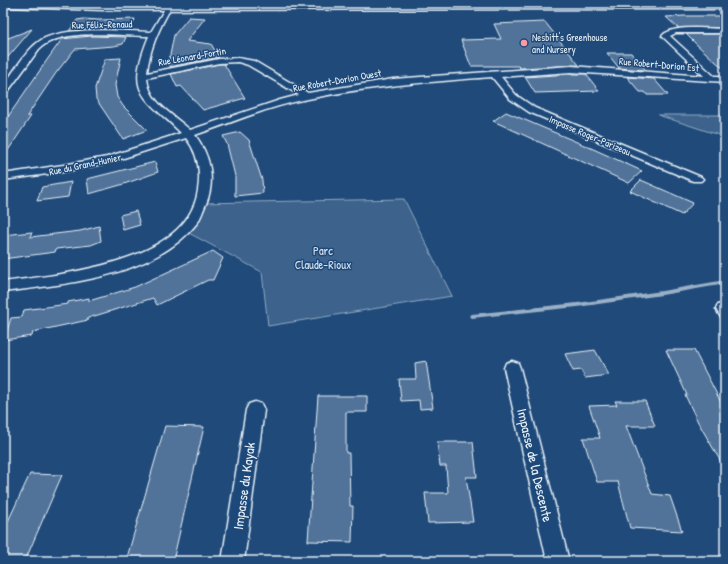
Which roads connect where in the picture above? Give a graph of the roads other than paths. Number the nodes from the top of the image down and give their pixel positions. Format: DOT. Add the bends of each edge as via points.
graph roads {
  1 [pos="3,4"];
  2 [pos="189,5"];
  3 [pos="103,6"];
  4 [pos="169,6"];
  5 [pos="725,6"];
  6 [pos="3,9"];
  7 [pos="725,31"];
  8 [pos="154,34"];
  9 [pos="495,75"];
  10 [pos="143,76"];
  11 [pos="712,79"];
  12 [pos="725,79"];
  13 [pos="3,92"];
  14 [pos="307,96"];
  15 [pos="189,134"];
  16 [pos="3,177"];
  17 [pos="697,179"];
  18 [pos="3,287"];
  19 [pos="512,368"];
  20 [pos="255,410"];
  21 [pos="233,561"];
  22 [pos="558,561"];
  1 -- 3 [label="main road"];
  2 -- 4 [label="main road"];
  2 -- 5 [label="main road"];
  3 -- 4 [label="main road"];
  3 -- 6 [label="main road"];
  4 -- 8 [label="street"];
  7 -- 11 [label="street" via="680,31 670,32 666,36"];
  8 -- 10 [label="street"];
  8 -- 13 [label="street, Rue Félix-Renaud" via="69,34 48,39 39,45"];
  9 -- 11 [label="street, Rue Robert-Dorion Est" via="589,69"];
  9 -- 14 [label="street, Rue Robert-Dorion Ouest" via="393,82"];
  9 -- 17 [label="street, Impasse Roger-Parizeau" via="513,97 532,110"];
  10 -- 14 [label="street, Rue Léonard-Fortin" via="219,61 245,61"];
  10 -- 15 [label="street" via="143,85 150,99"];
  11 -- 12 [label="street, Rue Robert-Dorion Est"];
  14 -- 15 [label="street, Rue Robert-Dorion Ouest" via="253,111"];
  15 -- 16 [label="street, Rue du Grand-Hunier" via="98,163"];
  15 -- 18 [label="street" via="202,159 205,172 200,210 185,231 150,254 112,268 62,280"];
  19 -- 22 [label="street, Impasse de la Descente"];
  20 -- 21 [label="street, Impasse du Kayak"];
}
